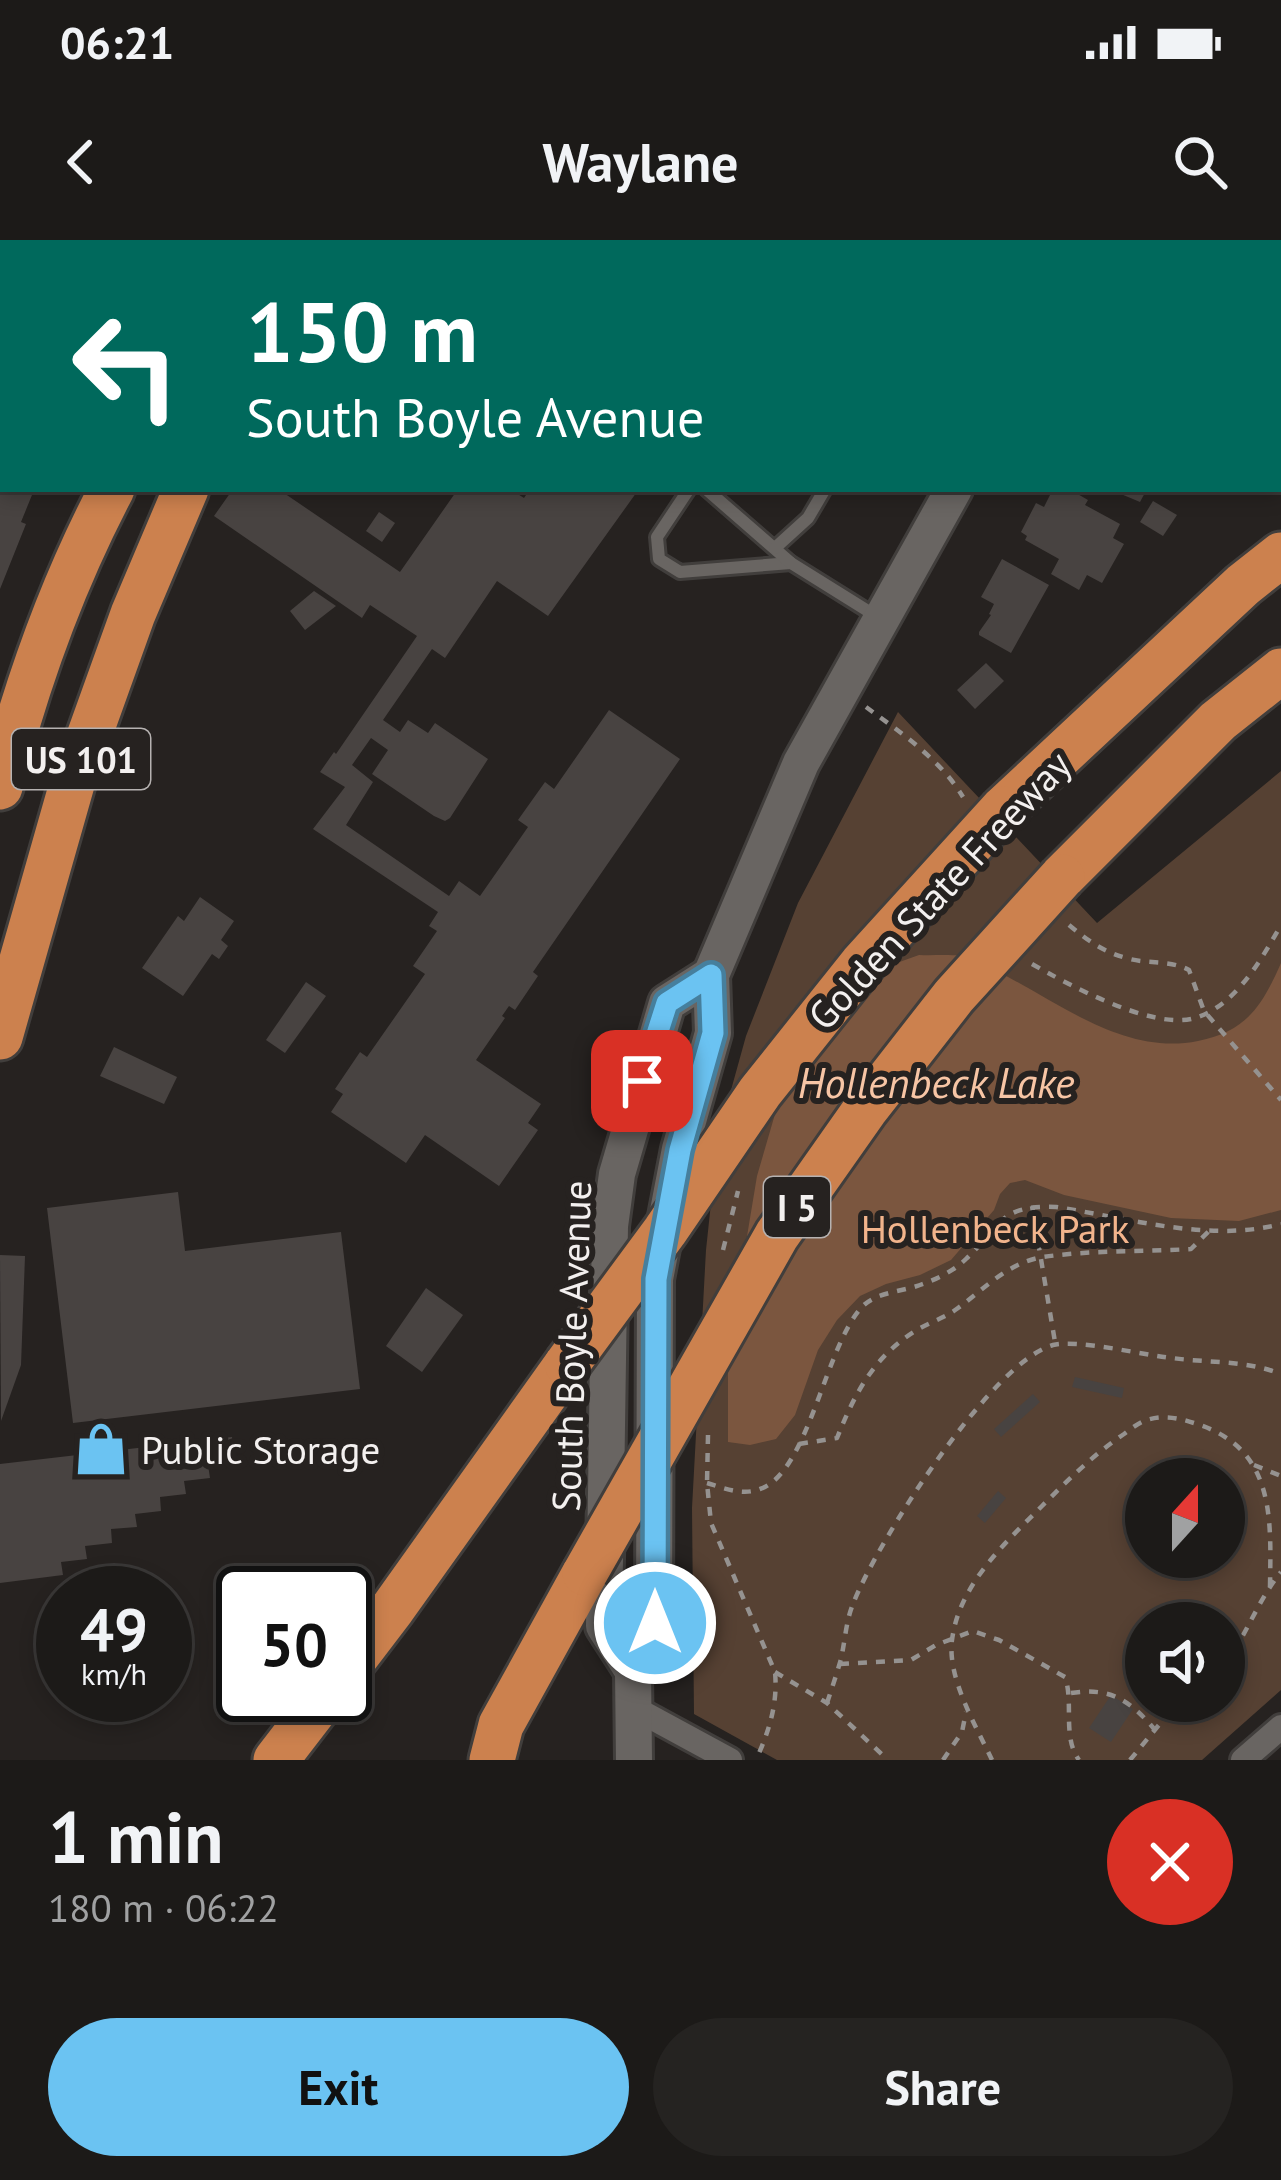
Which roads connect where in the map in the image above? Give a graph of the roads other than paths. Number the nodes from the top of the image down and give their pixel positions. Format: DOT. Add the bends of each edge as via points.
graph roads {
  1 [pos="110,492"];
  2 [pos="185,492"];
  3 [pos="687,492"];
  4 [pos="710,492"];
  5 [pos="823,492"];
  6 [pos="952,492"];
  7 [pos="1281,545"];
  8 [pos="775,548"];
  9 [pos="1281,555"];
  10 [pos="791,563"];
  11 [pos="1244,585"];
  12 [pos="882,620"];
  13 [pos="1281,671"];
  14 [pos="0,787"];
  15 [pos="711,975"];
  16 [pos="0,1036"];
  17 [pos="372,1634"];
  18 [pos="633,1671"];
  19 [pos="636,1708"];
  20 [pos="305,1722"];
  21 [pos="1281,1727"];
  22 [pos="496,1742"];
  23 [pos="276,1760"];
  24 [pos="472,1760"];
  25 [pos="634,1760"];
  26 [pos="730,1760"];
  27 [pos="1243,1760"];
  1 -- 14 [label="highway, US 101" via="18,717"];
  2 -- 16 [label="highway, US 101" via="72,784"];
  3 -- 10 [label="lane" via="657,537 659,559 680,572"];
  4 -- 8 [label="lane"];
  5 -- 8 [label="lane"];
  6 -- 12 [label="main road, South Boyle Avenue"];
  7 -- 11 [label="highway"];
  8 -- 10 [label="lane"];
  9 -- 11 [label="highway, Golden State Freeway / I 5"];
  10 -- 12 [label="lane"];
  11 -- 17 [label="highway, Golden State Freeway / I 5, bridge" via="1003,808 862,964 760,1092"];
  12 -- 15 [label="main road, South Boyle Avenue" via="801,763"];
  13 -- 22 [label="highway, Golden State Freeway / I 5, bridge" via="1218,721 1062,877 865,1110 777,1235"];
  15 -- 18 [label="main road, South Boyle Avenue" via="713,1033 656,1279 655,1623"];
  15 -- 18 [label="main road, South Boyle Avenue" via="667,1003 616,1174 610,1226 604,1626"];
  18 -- 19 [label="main road, South Boyle Avenue"];
  19 -- 25 [label="main road, South Boyle Avenue"];
  19 -- 26 [label="street"];
  20 -- 23 [label="highway"];
  21 -- 27 [label="street"];
  22 -- 24 [label="highway, Golden State Freeway"];
}
